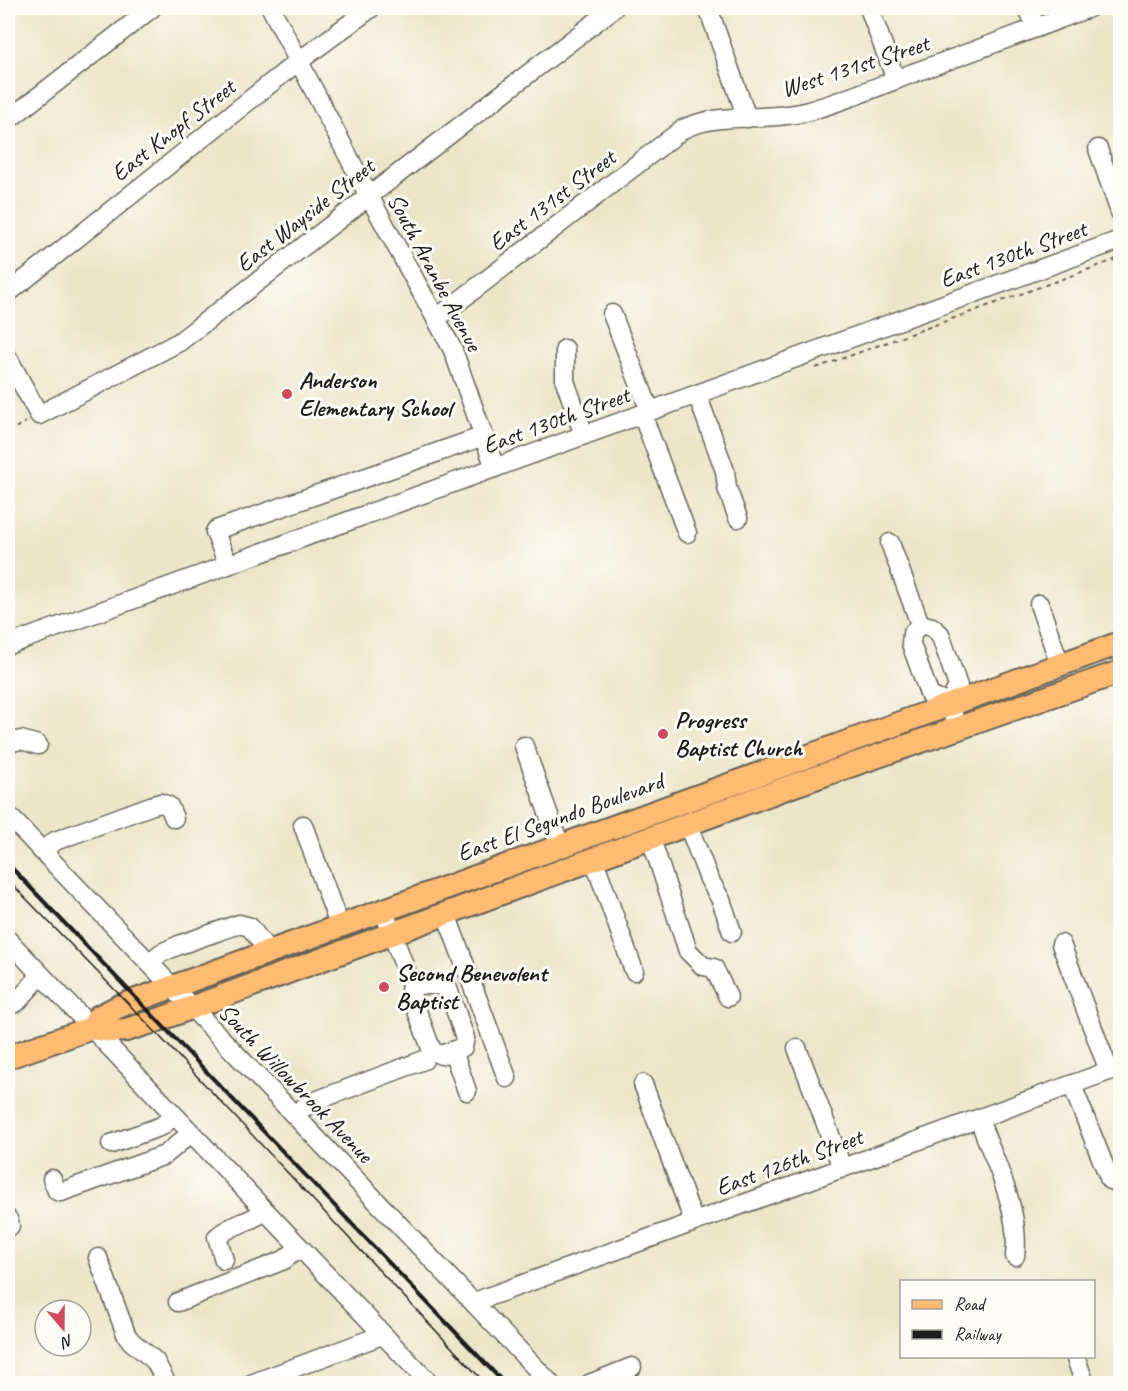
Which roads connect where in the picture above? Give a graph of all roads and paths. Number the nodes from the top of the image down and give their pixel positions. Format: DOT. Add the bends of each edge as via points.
graph roads {
  1 [pos="152,8"];
  2 [pos="271,8"];
  3 [pos="371,8"];
  4 [pos="614,8"];
  5 [pos="708,8"];
  6 [pos="870,8"];
  7 [pos="1028,8"];
  8 [pos="1089,8"];
  9 [pos="1036,28"];
  10 [pos="300,60"];
  11 [pos="896,80"];
  12 [pos="747,118"];
  13 [pos="8,120"];
  14 [pos="698,122"];
  15 [pos="1098,149"];
  16 [pos="369,196"];
  17 [pos="1120,212"];
  18 [pos="1120,240"];
  19 [pos="8,293"];
  20 [pos="612,314"];
  21 [pos="437,318"];
  22 [pos="565,349"];
  23 [pos="8,358"];
  24 [pos="697,394"];
  25 [pos="646,413"];
  26 [pos="39,415"];
  27 [pos="8,432"];
  28 [pos="584,435"];
  29 [pos="484,436"];
  30 [pos="495,468"];
  31 [pos="738,518"];
  32 [pos="687,533"];
  33 [pos="890,543"];
  34 [pos="228,565"];
  35 [pos="1039,604"];
  36 [pos="920,624"];
  37 [pos="1120,643"];
  38 [pos="8,645"];
  39 [pos="1060,665"];
  40 [pos="1120,672"];
  41 [pos="949,704"];
  42 [pos="958,728"];
  43 [pos="8,743"];
  44 [pos="38,744"];
  45 [pos="524,746"];
  46 [pos="8,815"];
  47 [pos="174,818"];
  48 [pos="303,825"];
  49 [pos="688,825"];
  50 [pos="651,839"];
  51 [pos="560,846"];
  52 [pos="42,851"];
  53 [pos="594,860"];
  54 [pos="383,909"];
  55 [pos="446,914"];
  56 [pos="339,925"];
  57 [pos="732,932"];
  58 [pos="392,934"];
  59 [pos="8,940"];
  60 [pos="1061,944"];
  61 [pos="268,951"];
  62 [pos="149,963"];
  63 [pos="634,971"];
  64 [pos="41,975"];
  65 [pos="411,984"];
  66 [pos="172,987"];
  67 [pos="729,997"];
  68 [pos="8,1005"];
  69 [pos="191,1008"];
  70 [pos="92,1028"];
  71 [pos="797,1048"];
  72 [pos="453,1051"];
  73 [pos="8,1057"];
  74 [pos="424,1060"];
  75 [pos="1115,1069"];
  76 [pos="507,1078"];
  77 [pos="643,1084"];
  78 [pos="1072,1085"];
  79 [pos="467,1091"];
  80 [pos="174,1115"];
  81 [pos="294,1115"];
  82 [pos="979,1119"];
  83 [pos="191,1133"];
  84 [pos="111,1144"];
  85 [pos="840,1169"];
  86 [pos="52,1179"];
  87 [pos="1120,1181"];
  88 [pos="265,1211"];
  89 [pos="694,1222"];
  90 [pos="299,1248"];
  91 [pos="1015,1256"];
  92 [pos="98,1258"];
  93 [pos="224,1260"];
  94 [pos="178,1302"];
  95 [pos="474,1302"];
  96 [pos="382,1335"];
  97 [pos="1076,1358"];
  98 [pos="632,1367"];
  99 [pos="167,1383"];
  100 [pos="251,1383"];
  101 [pos="430,1383"];
  102 [pos="551,1383"];
  103 [pos="589,1383"];
  104 [pos="1085,1383"];
  1 -- 13 [label="street"];
  2 -- 10 [label="street, South Aranbe Avenue"];
  3 -- 10 [label="street, East Knopf Street"];
  4 -- 16 [label="street, East Wayside Street"];
  5 -- 12 [label="street"];
  6 -- 11 [label="street"];
  7 -- 9 [label="street"];
  8 -- 9 [label="street, West 131st Street"];
  9 -- 11 [label="street, West 131st Street"];
  10 -- 16 [label="street, South Aranbe Avenue"];
  10 -- 19 [label="street, East Knopf Street"];
  11 -- 12 [label="street, West 131st Street" via="804,112"];
  12 -- 14 [label="street, West 131st Street"];
  14 -- 21 [label="street, East 131st Street" via="683,129"];
  15 -- 17 [label="street"];
  16 -- 21 [label="street, South Aranbe Avenue"];
  16 -- 26 [label="street, East Wayside Street" via="179,342"];
  18 -- 24 [label="street, East 130th Street"];
  20 -- 25 [label="street"];
  21 -- 29 [label="street, South Aranbe Avenue" via="453,350"];
  22 -- 28 [label="street" via="565,381"];
  23 -- 26 [label="street"];
  24 -- 25 [label="street, East 130th Street"];
  24 -- 31 [label="street"];
  25 -- 28 [label="street, East 130th Street"];
  25 -- 32 [label="street"];
  26 -- 27 [label="path"];
  28 -- 30 [label="street, East 130th Street"];
  29 -- 30 [label="street, South Aranbe Avenue"];
  29 -- 34 [label="street" via="216,530"];
  30 -- 34 [label="street, East 130th Street"];
  33 -- 36 [label="street"];
  34 -- 38 [label="street, East 130th Street"];
  35 -- 39 [label="street"];
  36 -- 41 [label="street" via="940,634 958,686"];
  36 -- 41 [label="street" via="912,634 911,644 930,696"];
  37 -- 39 [label="main road, East El Segundo Boulevard"];
  39 -- 41 [label="main road, East El Segundo Boulevard"];
  40 -- 42 [label="main road, East El Segundo Boulevard"];
  41 -- 42 [label="street"];
  41 -- 51 [label="main road, East El Segundo Boulevard"];
  42 -- 49 [label="main road, East El Segundo Boulevard"];
  43 -- 44 [label="street" via="21,740"];
  45 -- 51 [label="street"];
  46 -- 52 [label="street, South Willowbrook Avenue"];
  47 -- 52 [label="street" via="168,806 153,805 55,841"];
  48 -- 56 [label="street"];
  49 -- 50 [label="main road, East El Segundo Boulevard"];
  49 -- 57 [label="street"];
  50 -- 53 [label="main road, East El Segundo Boulevard"];
  50 -- 67 [label="street" via="688,951 703,966 714,968"];
  51 -- 54 [label="main road, East El Segundo Boulevard"];
  52 -- 62 [label="street, South Willowbrook Avenue"];
  53 -- 55 [label="main road, East El Segundo Boulevard"];
  53 -- 63 [label="street"];
  54 -- 56 [label="main road, East El Segundo Boulevard"];
  54 -- 58 [label="street"];
  55 -- 58 [label="main road, East El Segundo Boulevard"];
  55 -- 76 [label="street"];
  56 -- 61 [label="main road, East El Segundo Boulevard"];
  58 -- 65 [label="street"];
  58 -- 69 [label="main road, East El Segundo Boulevard"];
  59 -- 64 [label="street"];
  60 -- 75 [label="street"];
  61 -- 62 [label="street" via="250,927 239,924 179,945"];
  61 -- 66 [label="main road, East El Segundo Boulevard"];
  62 -- 66 [label="street, South Willowbrook Avenue"];
  64 -- 68 [label="street" via="17,1002"];
  64 -- 70 [label="street"];
  65 -- 72 [label="street" via="410,992 432,1051 441,1055"];
  65 -- 72 [label="street" via="447,986 465,1038 463,1047"];
  66 -- 69 [label="street, South Willowbrook Avenue"];
  66 -- 70 [label="main road, East El Segundo Boulevard" via="105,1013"];
  69 -- 70 [label="main road, East El Segundo Boulevard" via="126,1030"];
  69 -- 81 [label="street, South Willowbrook Avenue"];
  70 -- 73 [label="main road, East El Segundo Boulevard"];
  70 -- 80 [label="street"];
  71 -- 85 [label="street"];
  72 -- 79 [label="street"];
  74 -- 81 [label="street" via="310,1103"];
  75 -- 78 [label="street, East 126th Street"];
  77 -- 89 [label="street"];
  78 -- 82 [label="street, East 126th Street"];
  78 -- 87 [label="street" via="1110,1180"];
  80 -- 83 [label="street"];
  80 -- 84 [label="street" via="162,1126"];
  81 -- 95 [label="street, South Willowbrook Avenue"];
  82 -- 85 [label="street, East 126th Street"];
  82 -- 91 [label="street" via="1013,1215"];
  83 -- 86 [label="street" via="165,1155 61,1192"];
  83 -- 88 [label="street"];
  85 -- 89 [label="street, East 126th Street"];
  88 -- 90 [label="street"];
  88 -- 93 [label="street" via="217,1238"];
  89 -- 95 [label="street, East 126th Street"];
  90 -- 94 [label="street" via="284,1260"];
  90 -- 96 [label="street"];
  92 -- 99 [label="street" via="126,1334 155,1360"];
  95 -- 102 [label="street, South Willowbrook Avenue"];
  96 -- 100 [label="street"];
  96 -- 101 [label="street"];
  97 -- 104 [label="street"];
  98 -- 103 [label="street"];
}
